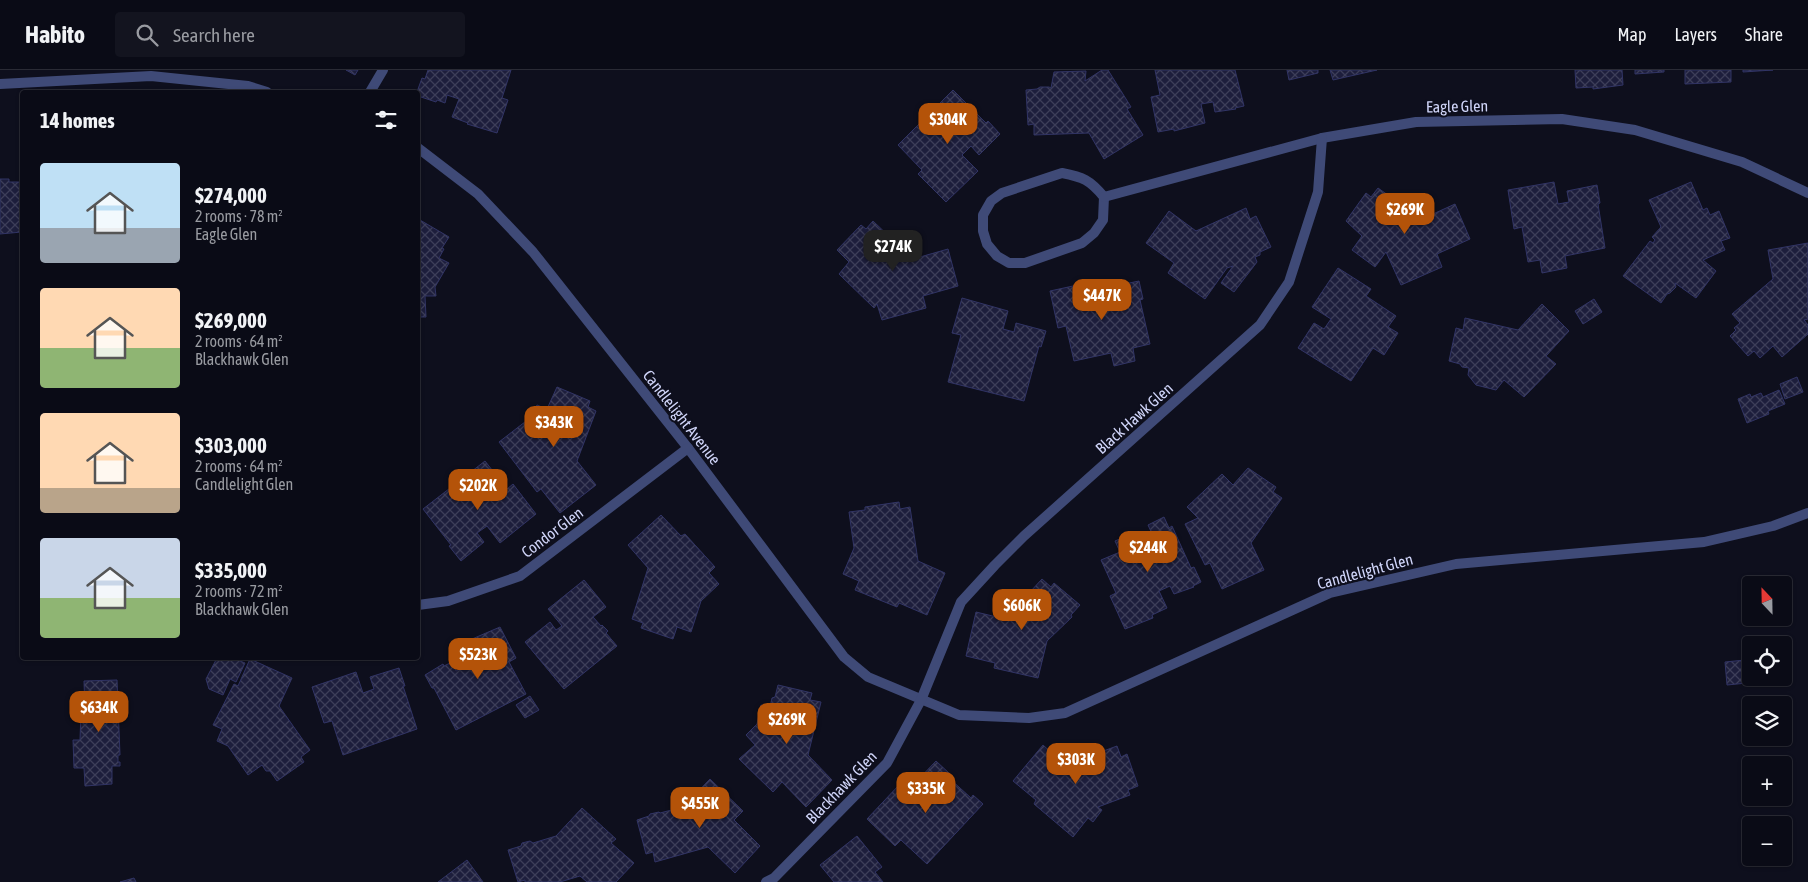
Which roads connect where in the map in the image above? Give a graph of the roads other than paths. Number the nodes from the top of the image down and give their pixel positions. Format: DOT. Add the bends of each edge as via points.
graph roads {
  1 [pos="383,70"];
  2 [pos="0,84"];
  3 [pos="261,90"];
  4 [pos="371,90"];
  5 [pos="1322,138"];
  6 [pos="420,151"];
  7 [pos="1808,193"];
  8 [pos="1104,197"];
  9 [pos="688,448"];
  10 [pos="1808,513"];
  11 [pos="420,606"];
  12 [pos="921,700"];
  13 [pos="766,882"];
  1 -- 4 [label="street"];
  2 -- 3 [label="street" via="151,76"];
  5 -- 7 [label="street, Eagle Glen" via="1416,122 1562,119 1635,130 1742,162"];
  5 -- 8 [label="street, Eagle Glen"];
  5 -- 12 [label="street, Black Hawk Glen" via="1318,192 1289,282 1260,325 1024,536 961,602"];
  6 -- 9 [label="street, Candlelight Avenue" via="478,194 534,252"];
  8 -- 8 [label="street" via="1080,176 1062,173 1002,193 991,201 983,215 987,244 997,256 1009,263 1025,263 1082,243 1103,220"];
  9 -- 11 [label="street, Condor Glen" via="520,576 448,601"];
  9 -- 12 [label="street, Candlelight Avenue" via="844,657 868,677"];
  10 -- 12 [label="street, Candlelight Glen" via="1773,526 1704,542 1456,564 1330,593 1065,713 1029,718 959,715"];
  12 -- 13 [label="street, Blackhawk Glen" via="887,763 774,878"];
}
